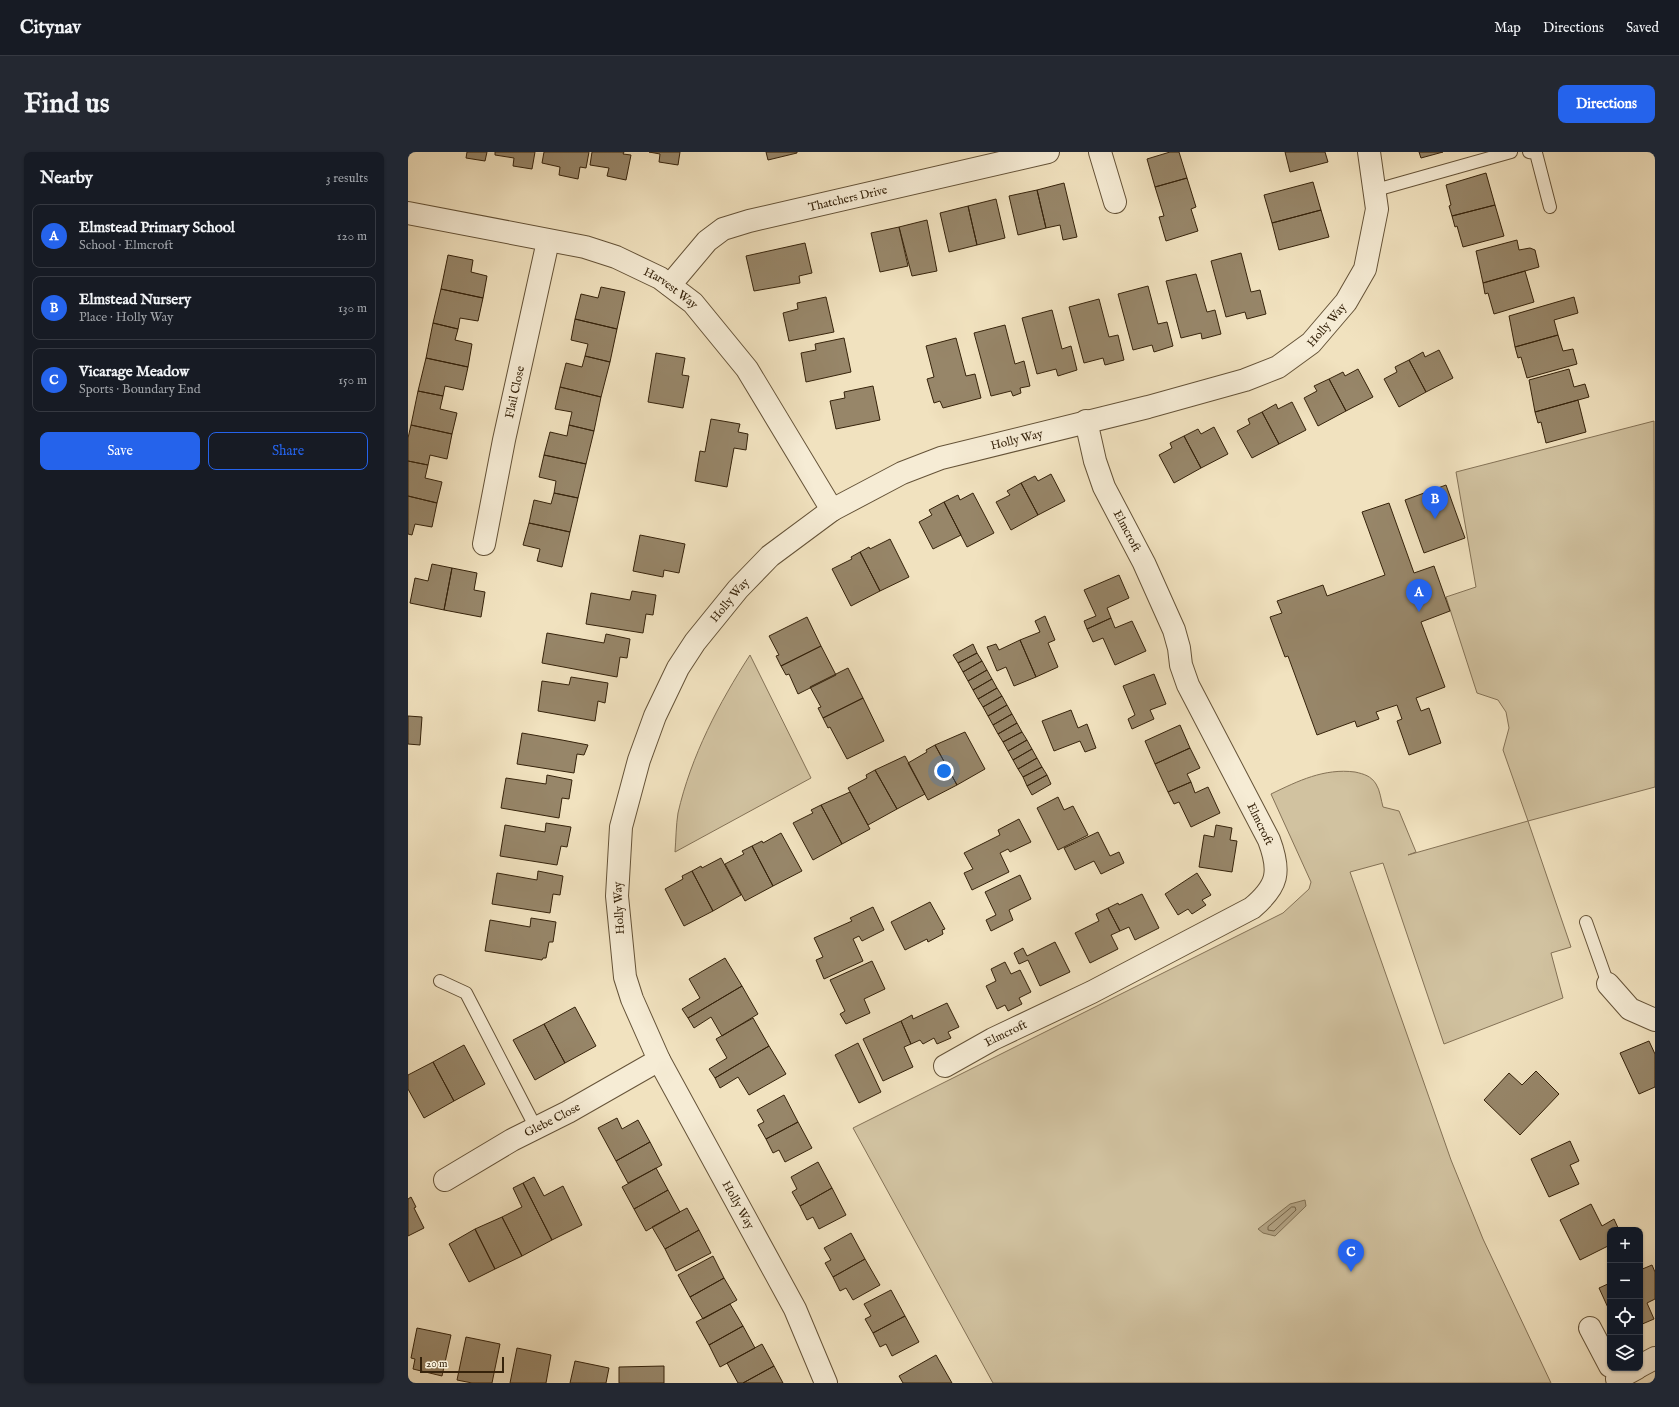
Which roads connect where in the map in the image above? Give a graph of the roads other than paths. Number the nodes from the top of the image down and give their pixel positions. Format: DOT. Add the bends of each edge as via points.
graph roads {
  1 [pos="1048,152"];
  2 [pos="1100,152"];
  3 [pos="1369,152"];
  4 [pos="1511,152"];
  5 [pos="1529,152"];
  6 [pos="1376,190"];
  7 [pos="1115,202"];
  8 [pos="1550,207"];
  9 [pos="408,213"];
  10 [pos="548,241"];
  11 [pos="670,285"];
  12 [pos="1086,421"];
  13 [pos="832,510"];
  14 [pos="484,544"];
  15 [pos="1586,922"];
  16 [pos="440,981"];
  17 [pos="1608,984"];
  18 [pos="1655,1020"];
  19 [pos="659,1060"];
  20 [pos="945,1066"];
  21 [pos="536,1128"];
  22 [pos="445,1180"];
  23 [pos="1590,1328"];
  24 [pos="1655,1358"];
  25 [pos="1643,1364"];
  26 [pos="1626,1371"];
  27 [pos="1614,1374"];
  28 [pos="826,1383"];
  1 -- 11 [label="street, Thatchers Drive" via="749,221 723,230 707,241"];
  2 -- 7 [label="street"];
  3 -- 6 [label="street, Holly Way"];
  4 -- 6 [label="lane"];
  5 -- 8 [label="lane" via="1536,153"];
  6 -- 12 [label="street, Holly Way" via="1377,209 1365,269 1346,302 1311,343 1278,367 1245,380"];
  9 -- 10 [label="street, Harvest Way"];
  10 -- 11 [label="street, Harvest Way" via="586,247 616,257 654,274"];
  10 -- 14 [label="street, Flail Close"];
  11 -- 13 [label="street, Harvest Way" via="694,303 746,369"];
  12 -- 13 [label="street, Holly Way" via="941,458 902,473"];
  12 -- 20 [label="street, Elmcroft" via="1104,487 1144,563 1174,630 1188,685 1269,840 1276,860 1276,878 1265,897 1252,908 1092,992 993,1039"];
  13 -- 19 [label="street, Holly Way" via="770,556 738,589 695,642 662,700 639,760 621,827 617,896 625,977"];
  15 -- 17 [label="lane"];
  16 -- 21 [label="lane" via="466,993"];
  17 -- 18 [label="street" via="1630,1010"];
  19 -- 21 [label="street, Glebe Close"];
  19 -- 28 [label="street, Holly Way" via="795,1309"];
  21 -- 22 [label="street, Glebe Close"];
  23 -- 27 [label="street"];
  24 -- 25 [label="street"];
  26 -- 27 [label="street"];
}
